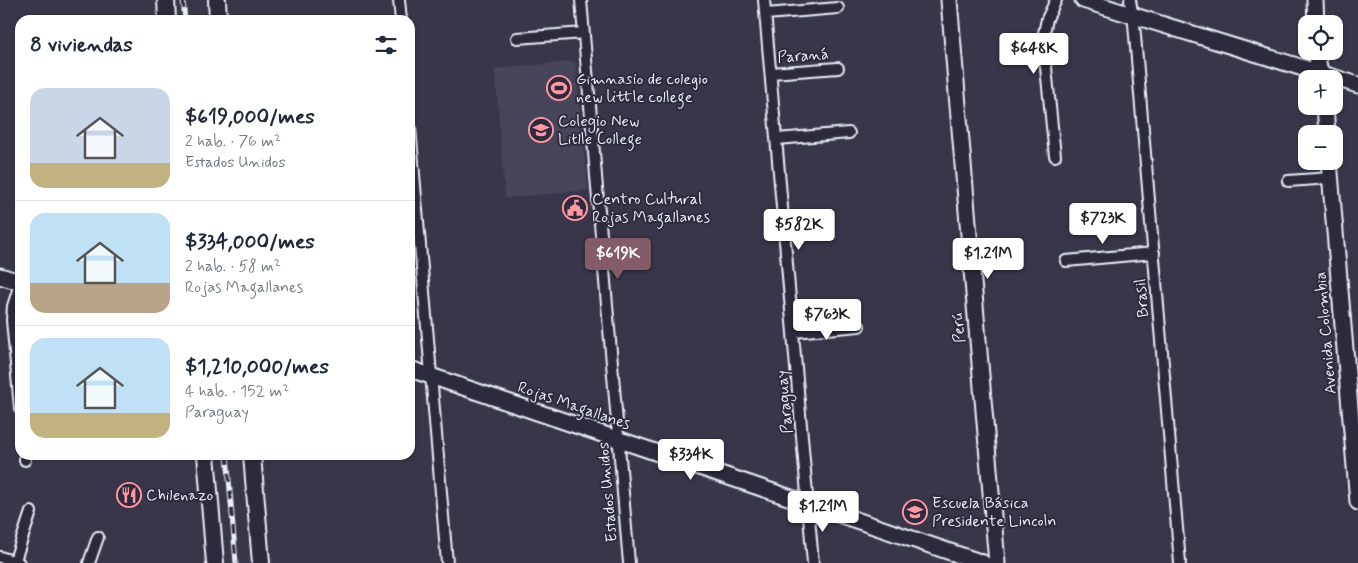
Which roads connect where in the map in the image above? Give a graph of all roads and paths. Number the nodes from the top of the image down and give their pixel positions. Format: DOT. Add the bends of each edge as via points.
graph roads {
  1 [pos="166,0"];
  2 [pos="217,0"];
  3 [pos="399,0"];
  4 [pos="582,0"];
  5 [pos="764,0"];
  6 [pos="949,0"];
  7 [pos="1056,0"];
  8 [pos="1083,0"];
  9 [pos="1130,0"];
  10 [pos="1315,0"];
  11 [pos="838,8"];
  12 [pos="766,14"];
  13 [pos="168,15"];
  14 [pos="218,15"];
  15 [pos="400,15"];
  16 [pos="1132,15"];
  17 [pos="1316,15"];
  18 [pos="584,33"];
  19 [pos="517,38"];
  20 [pos="838,68"];
  21 [pos="1304,70"];
  22 [pos="771,73"];
  23 [pos="1343,81"];
  24 [pos="1358,85"];
  25 [pos="849,133"];
  26 [pos="777,139"];
  27 [pos="1055,156"];
  28 [pos="1330,170"];
  29 [pos="1331,178"];
  30 [pos="1288,181"];
  31 [pos="415,186"];
  32 [pos="1154,253"];
  33 [pos="1066,261"];
  34 [pos="0,276"];
  35 [pos="15,281"];
  36 [pos="15,299"];
  37 [pos="859,326"];
  38 [pos="794,332"];
  39 [pos="15,353"];
  40 [pos="415,371"];
  41 [pos="431,376"];
  42 [pos="619,441"];
  43 [pos="206,460"];
  44 [pos="252,460"];
  45 [pos="1358,502"];
  46 [pos="808,504"];
  47 [pos="31,512"];
  48 [pos="98,537"];
  49 [pos="0,557"];
  50 [pos="16,563"];
  51 [pos="89,563"];
  52 [pos="215,563"];
  53 [pos="261,563"];
  54 [pos="447,563"];
  55 [pos="630,563"];
  56 [pos="813,563"];
  57 [pos="982,563"];
  58 [pos="997,563"];
  59 [pos="1180,563"];
  1 -- 13 [label="main road"];
  2 -- 14 [label="main road"];
  3 -- 15 [label="street"];
  4 -- 18 [label="street, Estados Unidos"];
  5 -- 12 [label="street, Paraguay"];
  6 -- 58 [label="main road, Perú"];
  7 -- 27 [label="street" via="1043,38"];
  8 -- 16 [label="main road"];
  9 -- 16 [label="street, Brasil"];
  10 -- 17 [label="main road"];
  11 -- 12 [label="street"];
  12 -- 22 [label="street, Paraguay"];
  16 -- 21 [label="main road"];
  16 -- 32 [label="street, Brasil"];
  18 -- 19 [label="street"];
  18 -- 42 [label="street, Estados Unidos"];
  20 -- 22 [label="street, Paraná"];
  22 -- 26 [label="street, Paraguay"];
  23 -- 24 [label="main road"];
  25 -- 26 [label="street"];
  26 -- 38 [label="street, Paraguay"];
  28 -- 29 [label="main road, Avenida Colombia"];
  29 -- 30 [label="street"];
  29 -- 45 [label="main road, Avenida Colombia"];
  31 -- 41 [label="street"];
  32 -- 33 [label="street"];
  32 -- 59 [label="street, Brasil"];
  34 -- 35 [label="main road"];
  36 -- 39 [label="street" via="12,320"];
  37 -- 38 [label="street"];
  38 -- 46 [label="street, Paraguay"];
  40 -- 41 [label="main road, Rojas Magallanes"];
  41 -- 42 [label="main road, Rojas Magallanes"];
  41 -- 54 [label="street"];
  42 -- 46 [label="main road, Rojas Magallanes"];
  42 -- 55 [label="street, Estados Unidos"];
  43 -- 52 [label="main road"];
  44 -- 53 [label="main road"];
  46 -- 56 [label="street, Paraguay"];
  46 -- 57 [label="main road, Rojas Magallanes"];
  47 -- 50 [label="street"];
  48 -- 51 [label="street"];
  49 -- 50 [label="street"];
}
